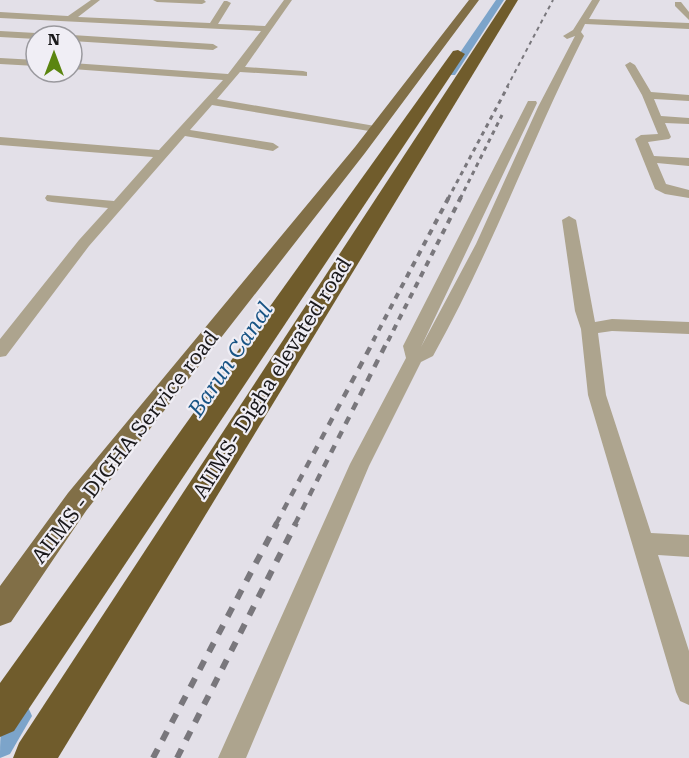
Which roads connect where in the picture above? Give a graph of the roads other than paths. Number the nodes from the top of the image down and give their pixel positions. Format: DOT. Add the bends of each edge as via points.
graph roads {
  1 [pos="96,0"];
  2 [pos="158,0"];
  3 [pos="288,0"];
  4 [pos="474,0"];
  5 [pos="494,0"];
  6 [pos="512,0"];
  7 [pos="596,0"];
  8 [pos="202,2"];
  9 [pos="227,3"];
  10 [pos="678,4"];
  11 [pos="42,5"];
  12 [pos="0,15"];
  13 [pos="28,16"];
  14 [pos="72,17"];
  15 [pos="689,17"];
  16 [pos="582,21"];
  17 [pos="213,26"];
  18 [pos="689,26"];
  19 [pos="267,29"];
  20 [pos="576,32"];
  21 [pos="0,34"];
  22 [pos="24,35"];
  23 [pos="84,40"];
  24 [pos="94,40"];
  25 [pos="187,45"];
  26 [pos="213,47"];
  27 [pos="84,49"];
  28 [pos="179,54"];
  29 [pos="24,56"];
  30 [pos="0,61"];
  31 [pos="17,62"];
  32 [pos="24,62"];
  33 [pos="171,63"];
  34 [pos="630,65"];
  35 [pos="84,67"];
  36 [pos="163,72"];
  37 [pos="233,73"];
  38 [pos="303,74"];
  39 [pos="646,95"];
  40 [pos="689,98"];
  41 [pos="208,101"];
  42 [pos="658,119"];
  43 [pos="689,121"];
  44 [pos="375,129"];
  45 [pos="181,132"];
  46 [pos="0,141"];
  47 [pos="273,147"];
  48 [pos="162,154"];
  49 [pos="650,159"];
  50 [pos="689,162"];
  51 [pos="689,194"];
  52 [pos="52,198"];
  53 [pos="118,205"];
  54 [pos="569,220"];
  55 [pos="689,328"];
  56 [pos="589,329"];
  57 [pos="0,351"];
  58 [pos="415,358"];
  59 [pos="642,543"];
  60 [pos="689,546"];
  61 [pos="0,611"];
  62 [pos="689,692"];
  63 [pos="0,717"];
  64 [pos="34,758"];
  65 [pos="232,758"];
  1 -- 14 [label="street"];
  2 -- 8 [label="street"];
  3 -- 19 [label="street"];
  4 -- 44 [label="main road, AIIMS - DIGHA Service road"];
  5 -- 63 [label="highway, AIIMS- Digha elevated road"];
  6 -- 64 [label="highway, AIIMS- Digha elevated road"];
  7 -- 16 [label="street"];
  9 -- 17 [label="street"];
  10 -- 15 [label="street"];
  11 -- 13 [label="street"];
  12 -- 13 [label="street"];
  13 -- 14 [label="street"];
  14 -- 17 [label="street"];
  16 -- 18 [label="street"];
  16 -- 20 [label="street"];
  17 -- 19 [label="street"];
  19 -- 37 [label="street"];
  20 -- 58 [label="street" via="568,35 560,50 412,346"];
  20 -- 58 [label="street" via="580,36 543,107 483,244 427,351"];
  21 -- 22 [label="street"];
  23 -- 24 [label="street"];
  24 -- 25 [label="street"];
  24 -- 27 [label="street"];
  25 -- 26 [label="street"];
  25 -- 28 [label="street"];
  29 -- 31 [label="street"];
  30 -- 31 [label="street"];
  31 -- 32 [label="street"];
  33 -- 36 [label="street"];
  34 -- 39 [label="street"];
  35 -- 36 [label="street"];
  36 -- 37 [label="street"];
  37 -- 38 [label="street"];
  37 -- 41 [label="street"];
  39 -- 40 [label="street"];
  39 -- 42 [label="street"];
  41 -- 44 [label="street"];
  41 -- 45 [label="street"];
  42 -- 43 [label="street"];
  42 -- 49 [label="street" via="664,138 641,139"];
  44 -- 61 [label="main road, AIIMS - DIGHA Service road" via="77,502"];
  45 -- 47 [label="street"];
  45 -- 48 [label="street"];
  46 -- 48 [label="street"];
  48 -- 53 [label="street"];
  49 -- 50 [label="street"];
  49 -- 51 [label="street" via="660,186"];
  52 -- 53 [label="street"];
  53 -- 57 [label="street"];
  54 -- 56 [label="street"];
  55 -- 56 [label="street" via="612,325"];
  56 -- 59 [label="street" via="597,395"];
  58 -- 65 [label="street" via="360,464"];
  59 -- 60 [label="street"];
  59 -- 62 [label="street"];
}
